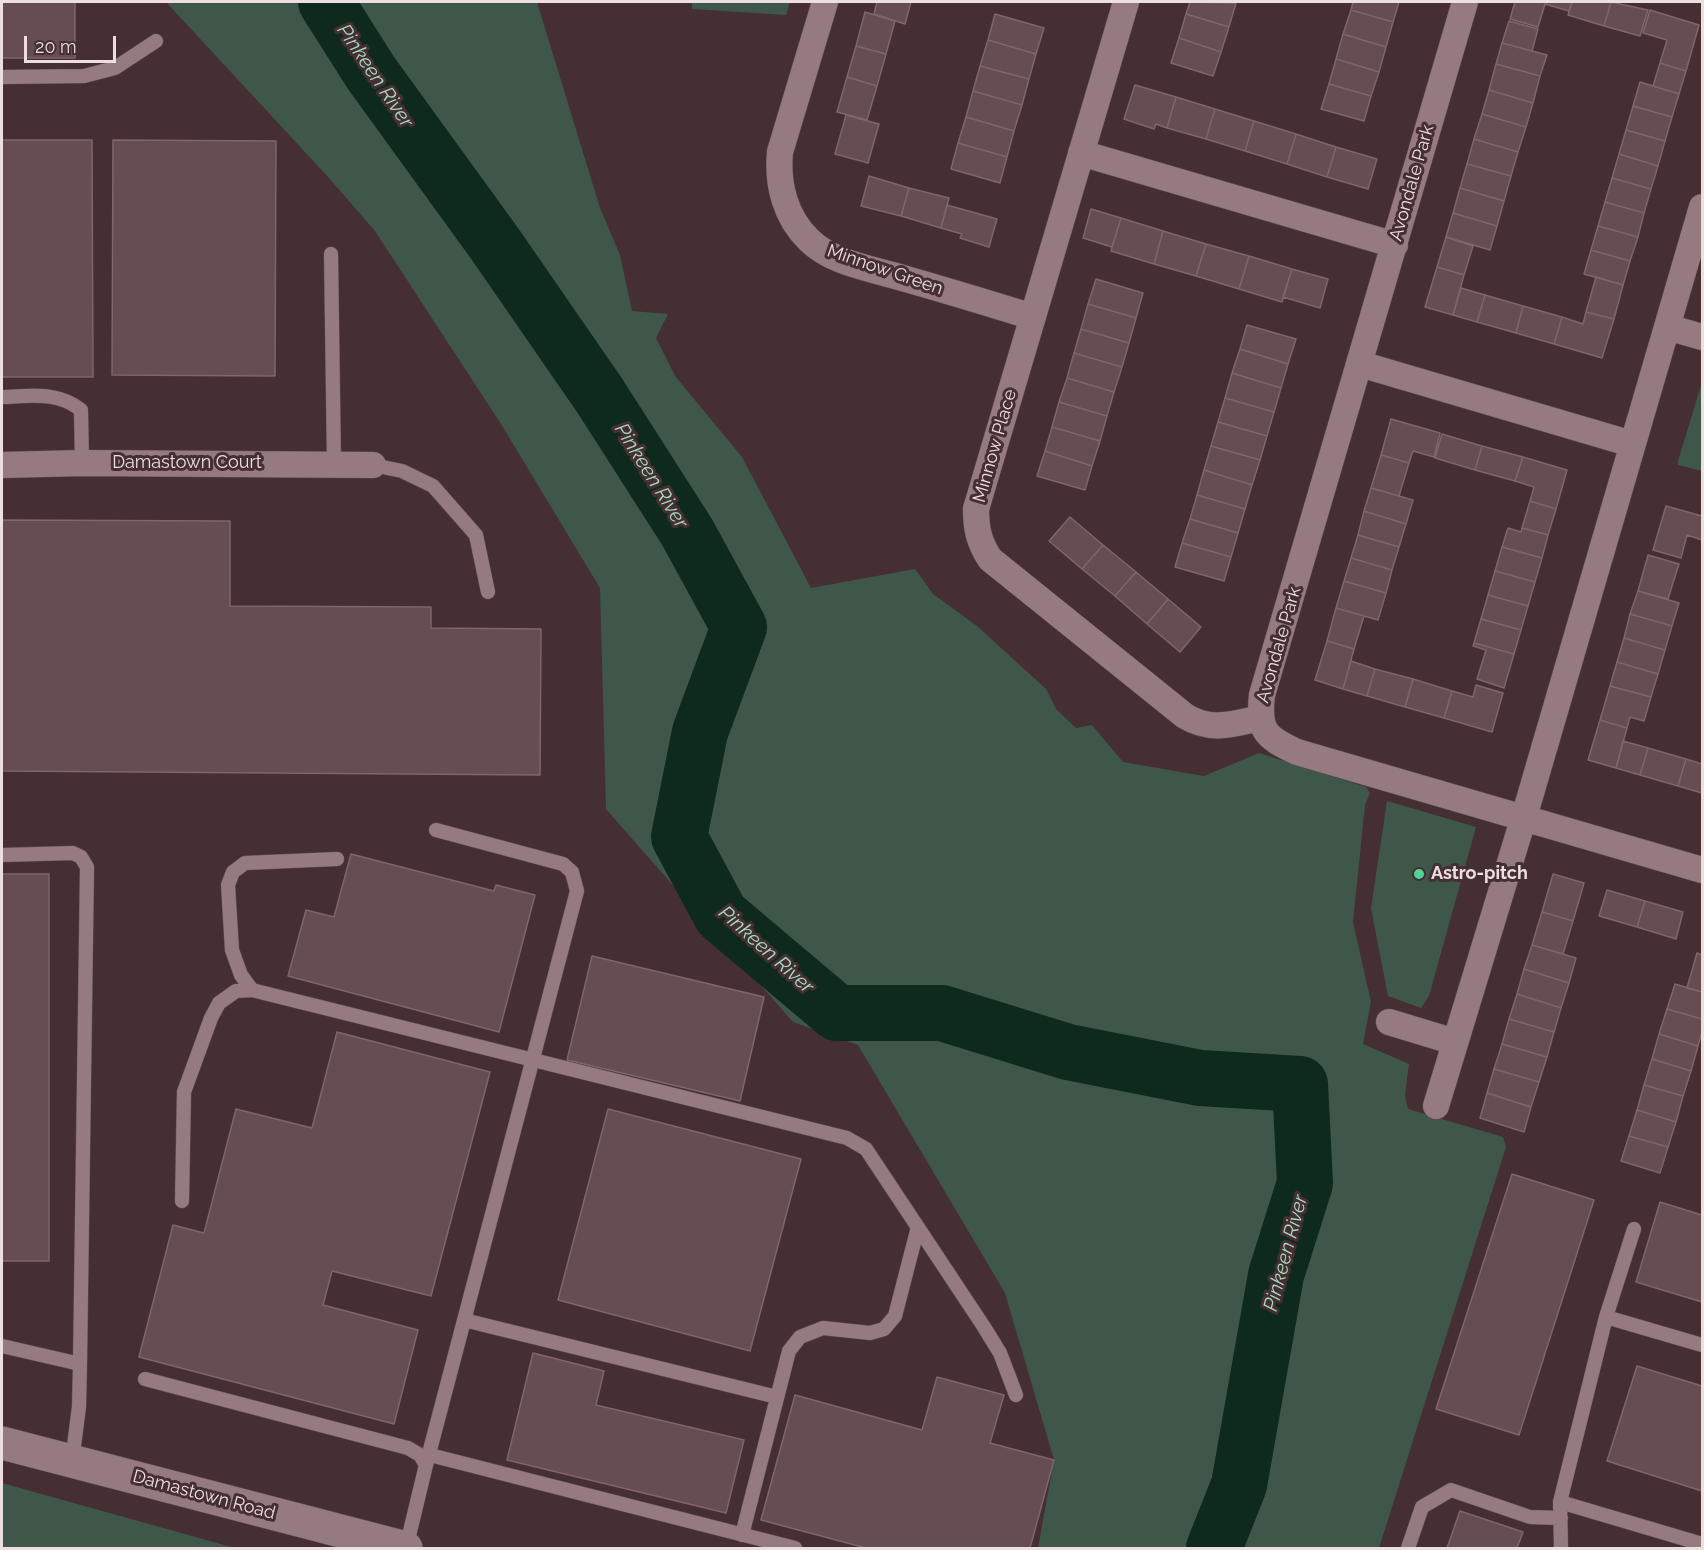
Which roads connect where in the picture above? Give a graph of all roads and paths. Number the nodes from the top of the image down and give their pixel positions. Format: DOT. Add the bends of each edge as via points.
graph roads {
  1 [pos="825,2"];
  2 [pos="1126,2"];
  3 [pos="1465,2"];
  4 [pos="156,41"];
  5 [pos="2,77"];
  6 [pos="1081,153"];
  7 [pos="1702,207"];
  8 [pos="1395,244"];
  9 [pos="331,254"];
  10 [pos="1033,317"];
  11 [pos="1667,327"];
  12 [pos="1702,337"];
  13 [pos="1360,364"];
  14 [pos="2,397"];
  15 [pos="1632,444"];
  16 [pos="82,463"];
  17 [pos="334,464"];
  18 [pos="2,465"];
  19 [pos="373,465"];
  20 [pos="488,592"];
  21 [pos="1261,718"];
  22 [pos="1524,817"];
  23 [pos="436,830"];
  24 [pos="2,855"];
  25 [pos="337,860"];
  26 [pos="1702,870"];
  27 [pos="252,990"];
  28 [pos="1389,1023"];
  29 [pos="1455,1042"];
  30 [pos="533,1059"];
  31 [pos="1436,1106"];
  32 [pos="182,1202"];
  33 [pos="918,1227"];
  34 [pos="1634,1229"];
  35 [pos="1606,1317"];
  36 [pos="464,1320"];
  37 [pos="1702,1345"];
  38 [pos="2,1346"];
  39 [pos="80,1364"];
  40 [pos="145,1379"];
  41 [pos="1016,1395"];
  42 [pos="777,1397"];
  43 [pos="2,1443"];
  44 [pos="428,1460"];
  45 [pos="72,1461"];
  46 [pos="1560,1502"];
  47 [pos="1561,1518"];
  48 [pos="742,1535"];
  49 [pos="1702,1544"];
  50 [pos="406,1548"];
  51 [pos="795,1548"];
  52 [pos="1408,1548"];
  53 [pos="1561,1548"];
  1 -- 10 [label="street, Minnow Green" via="780,152 781,188 797,226 810,241 839,259"];
  2 -- 6 [label="street, Minnow Place"];
  3 -- 8 [label="street, Avondale Park"];
  4 -- 5 [label="lane" via="115,68 84,76"];
  6 -- 8 [label="street"];
  6 -- 10 [label="street, Minnow Place"];
  7 -- 11 [label="street"];
  8 -- 13 [label="street, Avondale Park"];
  9 -- 17 [label="lane"];
  10 -- 21 [label="street, Minnow Place" via="976,509 980,544 990,560 1197,724 1216,727"];
  11 -- 12 [label="street"];
  11 -- 15 [label="street"];
  13 -- 15 [label="street"];
  13 -- 21 [label="street, Avondale Park" via="1262,695"];
  14 -- 16 [label="lane" via="55,396 81,410"];
  15 -- 22 [label="street"];
  16 -- 17 [label="street, Damastown Court"];
  16 -- 18 [label="street, Damastown Court"];
  17 -- 19 [label="street, Damastown Court"];
  19 -- 20 [label="lane" via="402,471 433,486 476,535"];
  21 -- 22 [label="street, Avondale Park" via="1269,736 1297,752"];
  22 -- 26 [label="street, Avondale Park"];
  22 -- 29 [label="street"];
  23 -- 30 [label="lane" via="563,864 572,872 577,891"];
  24 -- 39 [label="lane" via="73,853 87,867"];
  25 -- 27 [label="lane" via="246,863 233,872 228,885 232,950 241,975"];
  27 -- 30 [label="lane"];
  27 -- 32 [label="lane" via="236,991 219,1003 184,1092"];
  28 -- 29 [label="street"];
  29 -- 31 [label="street"];
  30 -- 33 [label="lane" via="847,1138 866,1149"];
  30 -- 36 [label="lane"];
  33 -- 41 [label="lane" via="1000,1353"];
  33 -- 42 [label="lane" via="895,1316 884,1329 870,1333 823,1328 800,1337 789,1351"];
  34 -- 35 [label="lane"];
  35 -- 37 [label="lane"];
  35 -- 46 [label="lane"];
  36 -- 42 [label="lane"];
  36 -- 44 [label="lane"];
  38 -- 39 [label="lane"];
  39 -- 45 [label="lane"];
  40 -- 44 [label="lane" via="408,1448"];
  42 -- 48 [label="lane"];
  43 -- 45 [label="street, Damastown Road"];
  44 -- 48 [label="lane"];
  44 -- 50 [label="lane"];
  45 -- 50 [label="street, Damastown Road"];
  46 -- 47 [label="lane"];
  46 -- 49 [label="lane"];
  47 -- 52 [label="lane" via="1530,1517 1451,1490 1422,1507"];
  47 -- 53 [label="lane"];
  48 -- 51 [label="lane"];
}
